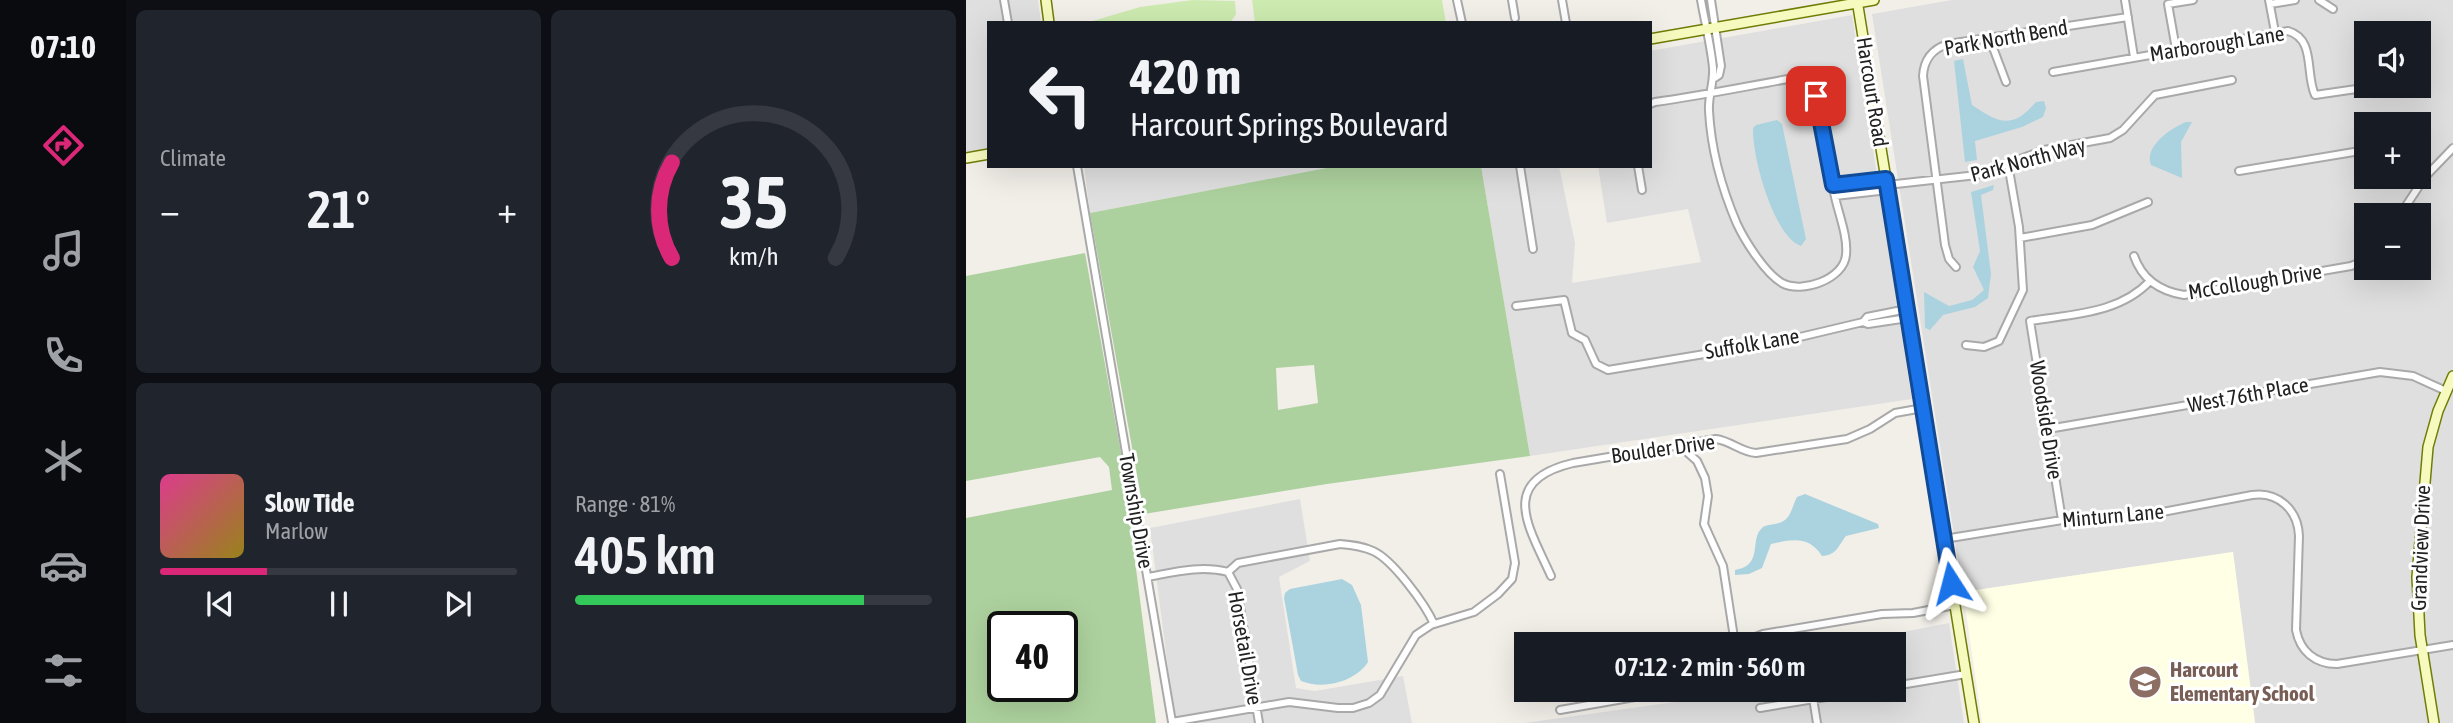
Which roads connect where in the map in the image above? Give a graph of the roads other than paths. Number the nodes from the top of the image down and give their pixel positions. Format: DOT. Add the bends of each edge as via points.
graph roads {
  1 [pos="1004,0"];
  2 [pos="1046,0"];
  3 [pos="1457,0"];
  4 [pos="1512,0"];
  5 [pos="1562,0"];
  6 [pos="1701,0"];
  7 [pos="1711,0"];
  8 [pos="1874,0"];
  9 [pos="2125,0"];
  10 [pos="2193,0"];
  11 [pos="2295,0"];
  12 [pos="2319,0"];
  13 [pos="1857,1"];
  14 [pos="2270,2"];
  15 [pos="2333,9"];
  16 [pos="2128,17"];
  17 [pos="1515,18"];
  18 [pos="1008,21"];
  19 [pos="1049,21"];
  20 [pos="1462,21"];
  21 [pos="1566,21"];
  22 [pos="1711,28"];
  23 [pos="2275,32"];
  24 [pos="1989,37"];
  25 [pos="1652,39"];
  26 [pos="2176,49"];
  27 [pos="2134,57"];
  28 [pos="2053,72"];
  29 [pos="2232,80"];
  30 [pos="2006,82"];
  31 [pos="2354,89"];
  32 [pos="1712,92"];
  33 [pos="1652,104"];
  34 [pos="2453,148"];
  35 [pos="2354,152"];
  36 [pos="987,154"];
  37 [pos="966,158"];
  38 [pos="2008,164"];
  39 [pos="2431,167"];
  40 [pos="1077,168"];
  41 [pos="1520,168"];
  42 [pos="1638,168"];
  43 [pos="2239,171"];
  44 [pos="1937,181"];
  45 [pos="1833,185"];
  46 [pos="1887,185"];
  47 [pos="1642,190"];
  48 [pos="1835,196"];
  49 [pos="2148,202"];
  50 [pos="2020,238"];
  51 [pos="1533,249"];
  52 [pos="2134,256"];
  53 [pos="2354,265"];
  54 [pos="1956,267"];
  55 [pos="2150,281"];
  56 [pos="1516,306"];
  57 [pos="1908,313"];
  58 [pos="1966,345"];
  59 [pos="2453,376"];
  60 [pos="2446,391"];
  61 [pos="1923,408"];
  62 [pos="2048,429"];
  63 [pos="1679,445"];
  64 [pos="1500,474"];
  65 [pos="2062,520"];
  66 [pos="1944,539"];
  67 [pos="1228,572"];
  68 [pos="1551,576"];
  69 [pos="1148,577"];
  70 [pos="1955,606"];
  71 [pos="1434,624"];
  72 [pos="1734,632"];
  73 [pos="1775,632"];
  74 [pos="2453,645"];
  75 [pos="2422,650"];
  76 [pos="1966,674"];
  77 [pos="1906,684"];
  78 [pos="1606,702"];
  79 [pos="1792,702"];
  80 [pos="1814,702"];
  81 [pos="1256,708"];
  82 [pos="1760,708"];
  83 [pos="1560,710"];
  84 [pos="1172,722"];
  85 [pos="1259,723"];
  86 [pos="1817,723"];
  87 [pos="1973,723"];
  88 [pos="2434,723"];
  1 -- 18 [label="street"];
  2 -- 19 [label="street"];
  3 -- 20 [label="street"];
  4 -- 17 [label="street"];
  5 -- 21 [label="street"];
  6 -- 22 [label="street"];
  7 -- 22 [label="street"];
  8 -- 13 [label="street"];
  9 -- 16 [label="street"];
  10 -- 26 [label="street" via="2168,4"];
  11 -- 14 [label="street"];
  12 -- 15 [label="street"];
  13 -- 22 [label="street"];
  13 -- 46 [label="street, Harcourt Road"];
  14 -- 23 [label="street"];
  16 -- 24 [label="street, Park North Bend"];
  16 -- 27 [label="street"];
  22 -- 25 [label="street"];
  22 -- 32 [label="street" via="1721,66"];
  23 -- 26 [label="street, Marborough Lane"];
  23 -- 31 [label="street, Marborough Lane" via="2292,32 2304,41 2315,95"];
  24 -- 30 [label="street"];
  24 -- 44 [label="street, Park North Bend" via="1940,47 1925,63"];
  26 -- 27 [label="street, Marborough Lane"];
  27 -- 28 [label="street, Marborough Lane"];
  29 -- 38 [label="street, Park North Way" via="2161,92 2114,137 2044,150"];
  32 -- 33 [label="street"];
  32 -- 45 [label="street" via="1788,79 1807,85 1819,102"];
  32 -- 48 [label="street" via="1709,113 1720,174 1735,219 1758,257 1782,283 1798,286 1839,272 1846,255"];
  34 -- 39 [label="street"];
  35 -- 43 [label="street"];
  36 -- 37 [label="street"];
  38 -- 44 [label="street, Park North Way" via="1977,176"];
  38 -- 50 [label="street"];
  40 -- 69 [label="street, Township Drive"];
  41 -- 51 [label="street"];
  42 -- 47 [label="street"];
  44 -- 46 [label="street, Park North Way"];
  44 -- 54 [label="street, Park North Bend" via="1945,249"];
  45 -- 46 [label="street"];
  45 -- 48 [label="street"];
  46 -- 48 [label="street"];
  46 -- 57 [label="street, Harcourt Road"];
  49 -- 50 [label="street" via="2092,225"];
  50 -- 58 [label="street" via="2023,290 2004,334 1991,346"];
  52 -- 55 [label="street"];
  53 -- 55 [label="street, McCollough Drive" via="2193,295 2171,293"];
  55 -- 62 [label="street, Woodside Drive" via="2114,307 2030,321"];
  56 -- 57 [label="street, Suffolk Lane" via="1564,300 1572,333 1585,340 1596,364 1608,370 1783,341 1863,322 1867,317"];
  57 -- 61 [label="street, Harcourt Road"];
  59 -- 60 [label="street, Grandview Drive"];
  60 -- 62 [label="street, West 76th Place" via="2413,376 2380,372"];
  60 -- 75 [label="street, Grandview Drive" via="2430,435 2424,474 2417,592"];
  61 -- 63 [label="street, Boulder Drive" via="1895,413 1840,441 1756,453 1719,439"];
  61 -- 66 [label="street, Harcourt Road"];
  62 -- 65 [label="street, Woodside Drive"];
  63 -- 68 [label="street, Boulder Drive" via="1567,464 1540,477 1527,491 1525,503 1529,527"];
  63 -- 72 [label="street" via="1696,459 1706,478 1704,524 1723,566"];
  64 -- 71 [label="street" via="1515,563 1512,579 1474,612"];
  65 -- 66 [label="street, Minturn Lane"];
  65 -- 75 [label="street, Minturn Lane" via="2131,519 2270,496 2294,514 2299,529 2296,624 2298,639 2310,656 2334,664"];
  66 -- 70 [label="street, Harcourt Road"];
  67 -- 69 [label="street, Horsetail Drive" via="1197,569"];
  67 -- 71 [label="street" via="1238,563 1356,545 1384,559 1425,605"];
  67 -- 81 [label="street, Horsetail Drive" via="1237,589"];
  69 -- 84 [label="street, Township Drive"];
  70 -- 73 [label="street"];
  70 -- 76 [label="street, Harcourt Road"];
  71 -- 81 [label="street" via="1416,635 1380,695 1369,704 1338,708 1289,702"];
  74 -- 75 [label="street"];
  75 -- 88 [label="street, Grandview Drive"];
  76 -- 77 [label="street"];
  76 -- 87 [label="street, Harcourt Road"];
  78 -- 83 [label="street"];
  79 -- 82 [label="street"];
  80 -- 86 [label="street"];
  81 -- 84 [label="street"];
  81 -- 85 [label="street, Horsetail Drive"];
}
